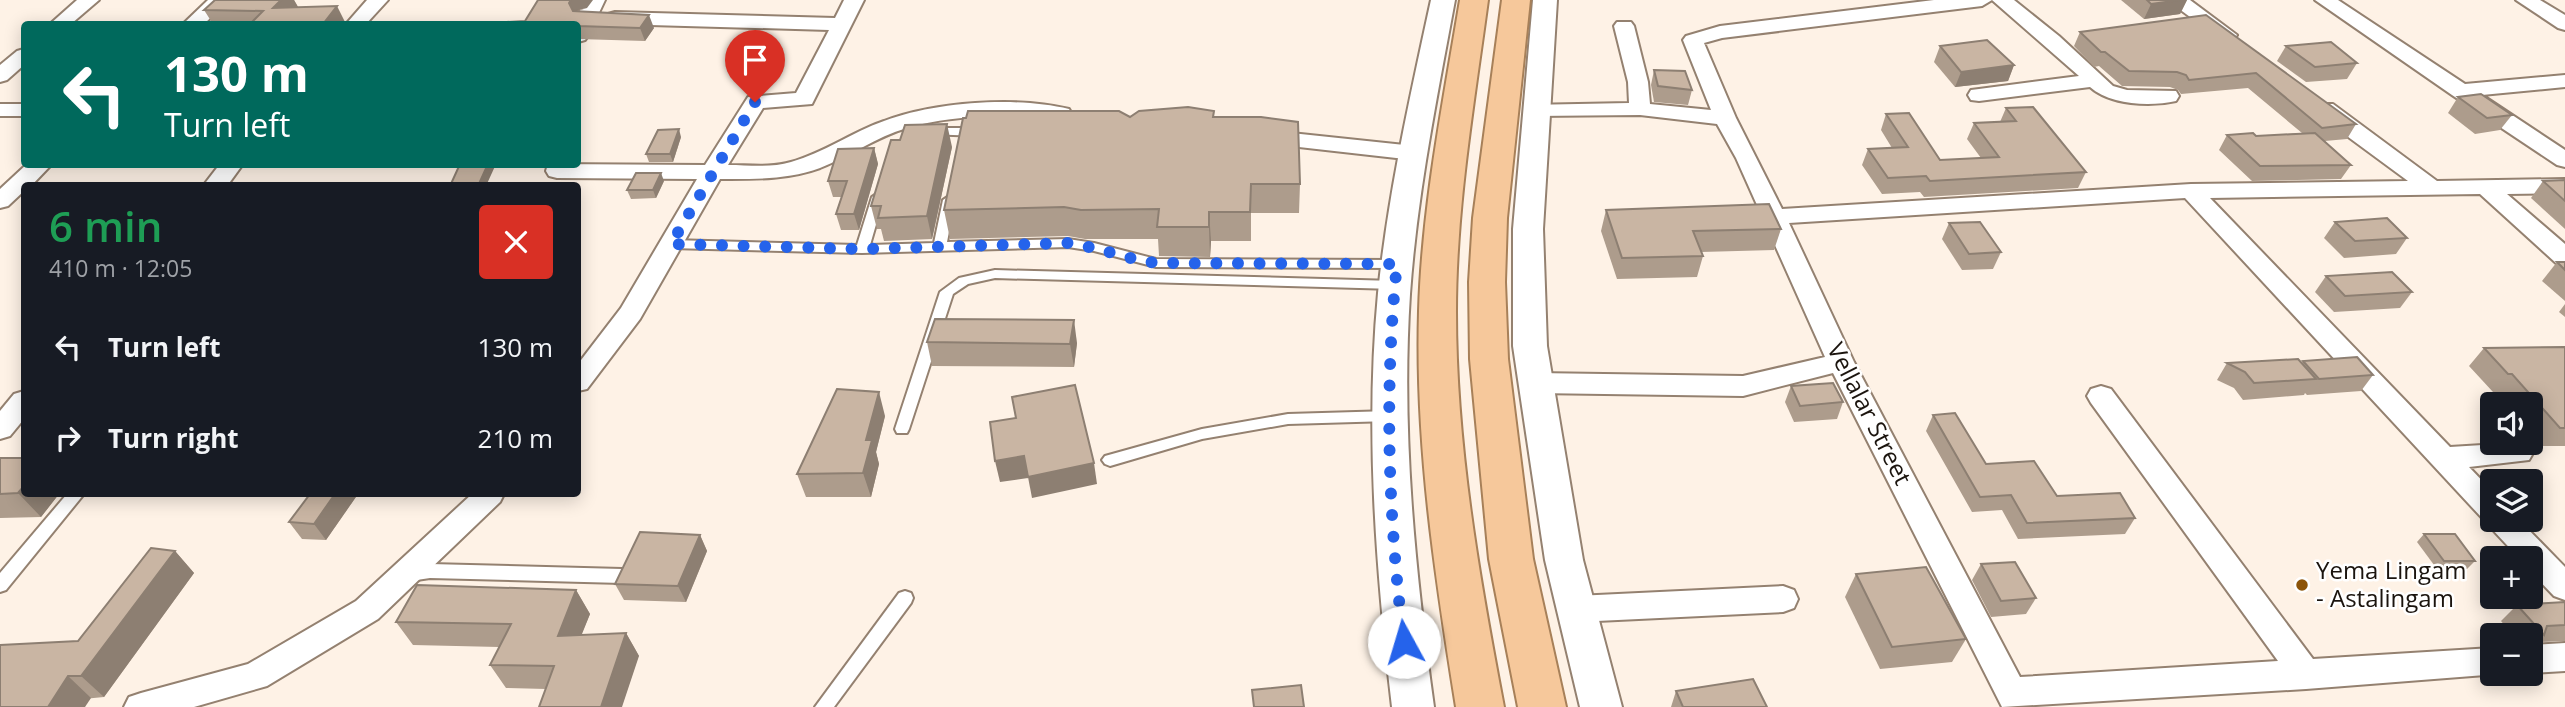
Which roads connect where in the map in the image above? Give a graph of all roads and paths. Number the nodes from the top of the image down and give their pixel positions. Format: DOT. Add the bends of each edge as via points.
graph roads {
  1 [pos="89,0"];
  2 [pos="219,0"];
  3 [pos="378,0"];
  4 [pos="854,0"];
  5 [pos="1443,0"];
  6 [pos="1474,0"];
  7 [pos="1516,0"];
  8 [pos="1545,0"];
  9 [pos="1982,0"];
  10 [pos="2003,0"];
  11 [pos="2177,0"];
  12 [pos="2325,0"];
  13 [pos="2526,0"];
  14 [pos="590,8"];
  15 [pos="2205,19"];
  16 [pos="64,21"];
  17 [pos="196,21"];
  18 [pos="359,21"];
  19 [pos="2180,23"];
  20 [pos="840,24"];
  21 [pos="2565,24"];
  22 [pos="1624,26"];
  23 [pos="581,29"];
  24 [pos="2077,37"];
  25 [pos="2052,40"];
  26 [pos="2249,52"];
  27 [pos="21,58"];
  28 [pos="0,76"];
  29 [pos="2095,80"];
  30 [pos="2565,81"];
  31 [pos="2459,91"];
  32 [pos="1979,95"];
  33 [pos="2168,96"];
  34 [pos="2314,100"];
  35 [pos="1640,109"];
  36 [pos="0,110"];
  37 [pos="21,110"];
  38 [pos="1535,110"];
  39 [pos="1083,115"];
  40 [pos="1725,118"];
  41 [pos="990,131"];
  42 [pos="921,132"];
  43 [pos="1237,133"];
  44 [pos="1414,153"];
  45 [pos="2565,160"];
  46 [pos="37,168"];
  47 [pos="229,168"];
  48 [pos="557,168"];
  49 [pos="712,172"];
  50 [pos="21,182"];
  51 [pos="21,182"];
  52 [pos="217,182"];
  53 [pos="953,183"];
  54 [pos="2565,186"];
  55 [pos="881,187"];
  56 [pos="2487,188"];
  57 [pos="2433,189"];
  58 [pos="2191,191"];
  59 [pos="0,201"];
  60 [pos="1775,218"];
  61 [pos="671,244"];
  62 [pos="940,247"];
  63 [pos="862,249"];
  64 [pos="2565,257"];
  65 [pos="1396,275"];
  66 [pos="1841,362"];
  67 [pos="581,378"];
  68 [pos="1535,383"];
  69 [pos="2101,396"];
  70 [pos="21,404"];
  71 [pos="1391,416"];
  72 [pos="0,429"];
  73 [pos="901,429"];
  74 [pos="2489,455"];
  75 [pos="2443,458"];
  76 [pos="1110,460"];
  77 [pos="73,497"];
  78 [pos="487,497"];
  79 [pos="2480,497"];
  80 [pos="2512,532"];
  81 [pos="405,575"];
  82 [pos="622,576"];
  83 [pos="0,585"];
  84 [pos="2565,587"];
  85 [pos="905,598"];
  86 [pos="1783,599"];
  87 [pos="1576,608"];
  88 [pos="2565,656"];
  89 [pos="2543,658"];
  90 [pos="2480,663"];
  91 [pos="2306,675"];
  92 [pos="2015,700"];
  93 [pos="141,707"];
  94 [pos="824,707"];
  95 [pos="1413,707"];
  96 [pos="1480,707"];
  97 [pos="1542,707"];
  98 [pos="1601,707"];
  1 -- 16 [label="street"];
  2 -- 17 [label="street"];
  3 -- 18 [label="street"];
  4 -- 20 [label="street"];
  5 -- 44 [label="street"];
  6 -- 96 [label="highway" via="1446,189 1438,356 1447,506"];
  7 -- 97 [label="highway" via="1490,218 1489,359 1511,559"];
  8 -- 38 [label="street"];
  9 -- 40 [label="street, Vellalar Street" via="1720,32 1693,40"];
  10 -- 25 [label="street"];
  11 -- 15 [label="street"];
  12 -- 31 [label="street"];
  13 -- 21 [label="street"];
  14 -- 20 [label="street"];
  14 -- 23 [label="street"];
  15 -- 19 [label="street"];
  15 -- 26 [label="street"];
  20 -- 49 [label="street" via="804,99 755,102"];
  22 -- 35 [label="street"];
  24 -- 25 [label="street"];
  25 -- 29 [label="street"];
  27 -- 28 [label="street"];
  29 -- 32 [label="street"];
  29 -- 33 [label="street" via="2118,94"];
  30 -- 31 [label="street"];
  31 -- 45 [label="street"];
  34 -- 57 [label="street"];
  35 -- 38 [label="street"];
  35 -- 40 [label="street"];
  36 -- 37 [label="street"];
  38 -- 68 [label="street" via="1527,278"];
  39 -- 49 [label="street" via="995,110 929,116 894,124 783,171"];
  40 -- 60 [label="street, Vellalar Street"];
  41 -- 42 [label="lane" via="962,138"];
  43 -- 44 [label="street"];
  44 -- 65 [label="street"];
  46 -- 51 [label="street"];
  47 -- 52 [label="street"];
  48 -- 49 [label="street"];
  49 -- 61 [label="street"];
  50 -- 59 [label="street"];
  53 -- 62 [label="lane"];
  54 -- 56 [label="street"];
  55 -- 63 [label="lane"];
  56 -- 57 [label="street"];
  56 -- 64 [label="street"];
  57 -- 58 [label="street"];
  58 -- 60 [label="street"];
  58 -- 75 [label="street"];
  60 -- 66 [label="street, Vellalar Street"];
  61 -- 63 [label="lane"];
  61 -- 67 [label="street" via="631,313"];
  62 -- 63 [label="lane"];
  62 -- 65 [label="lane" via="1068,243 1156,263"];
  65 -- 71 [label="street"];
  65 -- 73 [label="lane" via="973,277 947,292"];
  66 -- 68 [label="street" via="1743,386"];
  66 -- 92 [label="street, Vellalar Street"];
  68 -- 87 [label="street" via="1551,492"];
  69 -- 91 [label="street"];
  70 -- 72 [label="street"];
  71 -- 76 [label="lane" via="1288,419 1202,433"];
  71 -- 95 [label="street" via="1401,620"];
  74 -- 75 [label="street"];
  75 -- 79 [label="street"];
  77 -- 83 [label="lane"];
  78 -- 81 [label="street"];
  80 -- 84 [label="street"];
  81 -- 82 [label="lane" via="430,571"];
  81 -- 93 [label="street" via="367,610 256,676"];
  85 -- 94 [label="lane"];
  86 -- 87 [label="street"];
  87 -- 98 [label="street"];
  88 -- 89 [label="street"];
  90 -- 91 [label="street"];
  91 -- 92 [label="street"];
}
